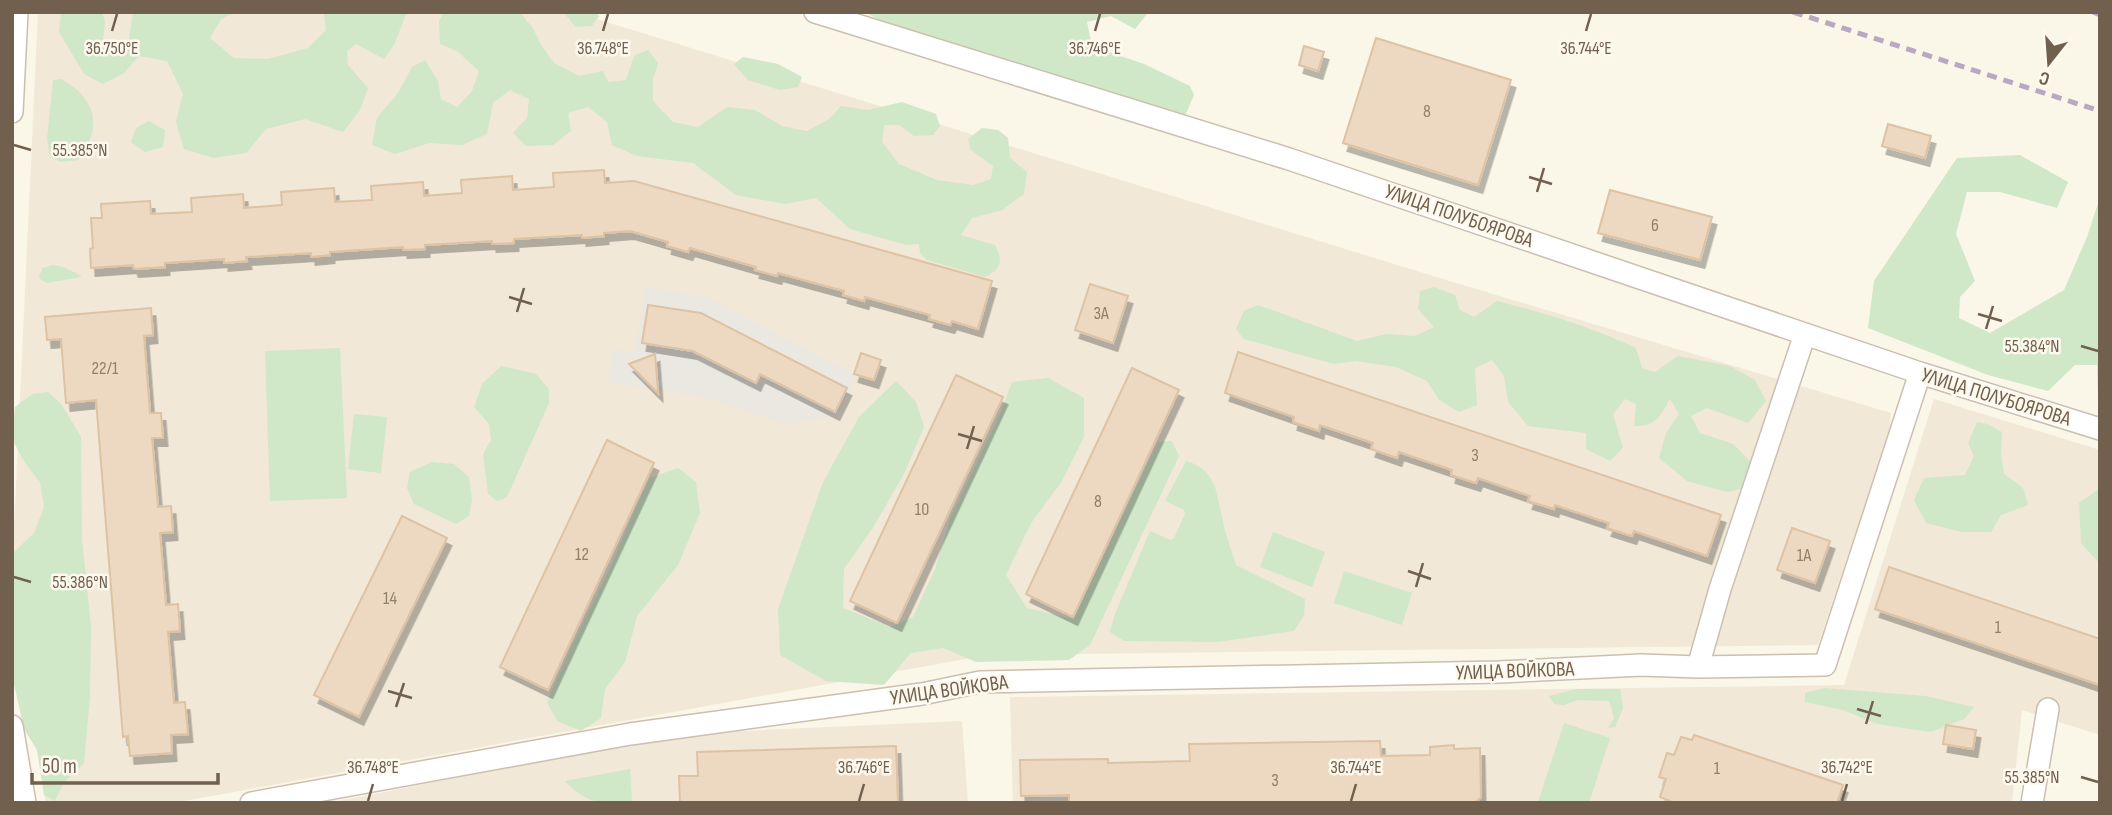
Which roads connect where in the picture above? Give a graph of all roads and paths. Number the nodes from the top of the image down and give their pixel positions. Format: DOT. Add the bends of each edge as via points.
graph roads {
  1 [pos="17,12"];
  2 [pos="815,12"];
  3 [pos="12,112"];
  4 [pos="1805,334"];
  5 [pos="1920,373"];
  6 [pos="2100,429"];
  7 [pos="1698,667"];
  8 [pos="2048,709"];
  9 [pos="12,726"];
  10 [pos="24,803"];
  11 [pos="251,803"];
  12 [pos="2032,803"];
  1 -- 3 [label="street"];
  2 -- 4 [label="street, УЛИЦА ПОЛУБОЯРОВА" via="1289,159"];
  4 -- 5 [label="street, УЛИЦА ПОЛУБОЯРОВА"];
  4 -- 7 [label="street"];
  5 -- 6 [label="street, УЛИЦА ПОЛУБОЯРОВА"];
  5 -- 7 [label="street, УЛИЦА ВОЙКОВА" via="1825,665"];
  7 -- 11 [label="street, УЛИЦА ВОЙКОВА" via="981,682 630,734"];
  8 -- 12 [label="street"];
  9 -- 10 [label="street"];
}
